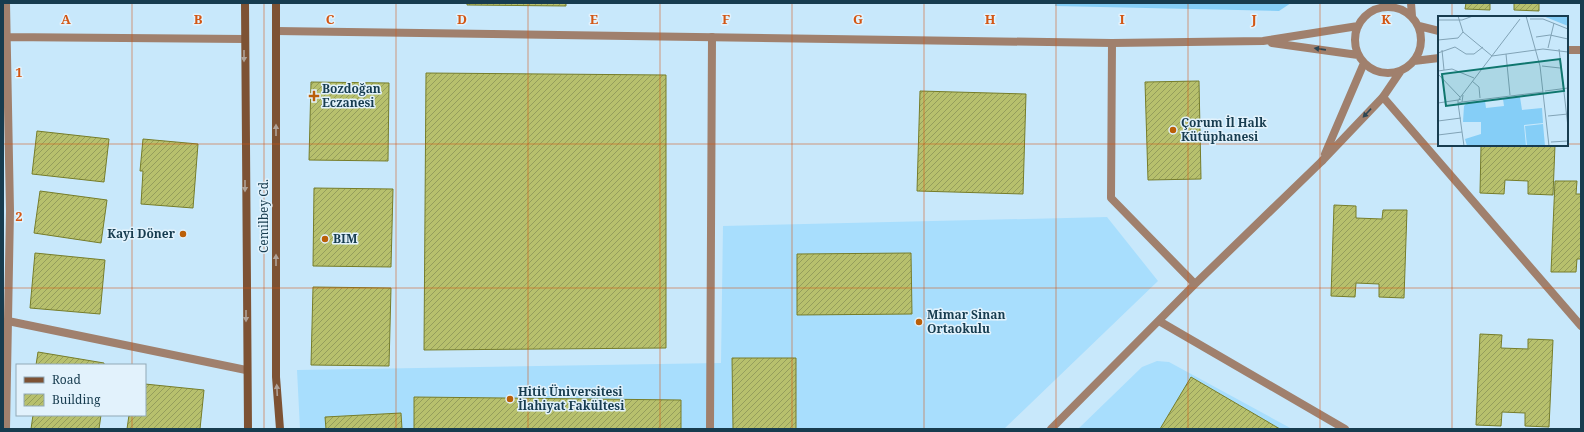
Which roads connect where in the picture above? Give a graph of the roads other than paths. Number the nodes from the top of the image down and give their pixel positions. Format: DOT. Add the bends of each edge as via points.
graph roads {
  1 [pos="6,3"];
  2 [pos="245,3"];
  3 [pos="276,3"];
  4 [pos="1411,3"];
  5 [pos="1377,6"];
  6 [pos="1412,16"];
  7 [pos="1358,26"];
  8 [pos="1419,26"];
  9 [pos="276,31"];
  10 [pos="1438,31"];
  11 [pos="5,37"];
  12 [pos="712,38"];
  13 [pos="244,39"];
  14 [pos="1263,41"];
  15 [pos="1112,43"];
  16 [pos="1568,50"];
  17 [pos="1581,50"];
  18 [pos="1358,55"];
  19 [pos="1438,58"];
  20 [pos="1414,61"];
  21 [pos="1364,63"];
  22 [pos="1400,72"];
  23 [pos="1383,97"];
  24 [pos="1322,161"];
  25 [pos="7,211"];
  26 [pos="1195,284"];
  27 [pos="8,321"];
  28 [pos="1159,321"];
  29 [pos="1581,326"];
  30 [pos="246,370"];
  31 [pos="6,429"];
  32 [pos="248,429"];
  33 [pos="280,429"];
  34 [pos="710,429"];
  35 [pos="1051,429"];
  36 [pos="1345,429"];
  1 -- 11 [label="street"];
  2 -- 13 [label="main road, Cemilbey Cd."];
  3 -- 9 [label="main road, Cemilbey Cd."];
  4 -- 6 [label="street"];
  5 -- 6 [label="street" via="1401,9"];
  5 -- 7 [label="street"];
  6 -- 8 [label="street"];
  7 -- 14 [label="street"];
  7 -- 18 [label="street" via="1355,41"];
  8 -- 10 [label="street"];
  8 -- 20 [label="street" via="1422,44"];
  9 -- 12 [label="street"];
  33 -- 9 [label="main road, Cemilbey Cd., one-way" via="276,377"];
  11 -- 13 [label="street"];
  11 -- 25 [label="street"];
  12 -- 15 [label="street"];
  12 -- 34 [label="street"];
  13 -- 30 [label="main road, Cemilbey Cd., one-way"];
  14 -- 15 [label="street"];
  18 -- 14 [label="street, one-way"];
  15 -- 26 [label="street" via="1111,198"];
  16 -- 17 [label="street"];
  18 -- 21 [label="street"];
  19 -- 20 [label="street"];
  20 -- 22 [label="street"];
  21 -- 22 [label="street" via="1381,72"];
  21 -- 24 [label="street"];
  22 -- 23 [label="street"];
  23 -- 24 [label="street, one-way"];
  23 -- 29 [label="street"];
  24 -- 26 [label="street"];
  25 -- 27 [label="street"];
  26 -- 28 [label="street"];
  27 -- 30 [label="street"];
  27 -- 31 [label="street"];
  28 -- 35 [label="street"];
  28 -- 36 [label="street"];
  30 -- 32 [label="main road, Cemilbey Cd."];
}
